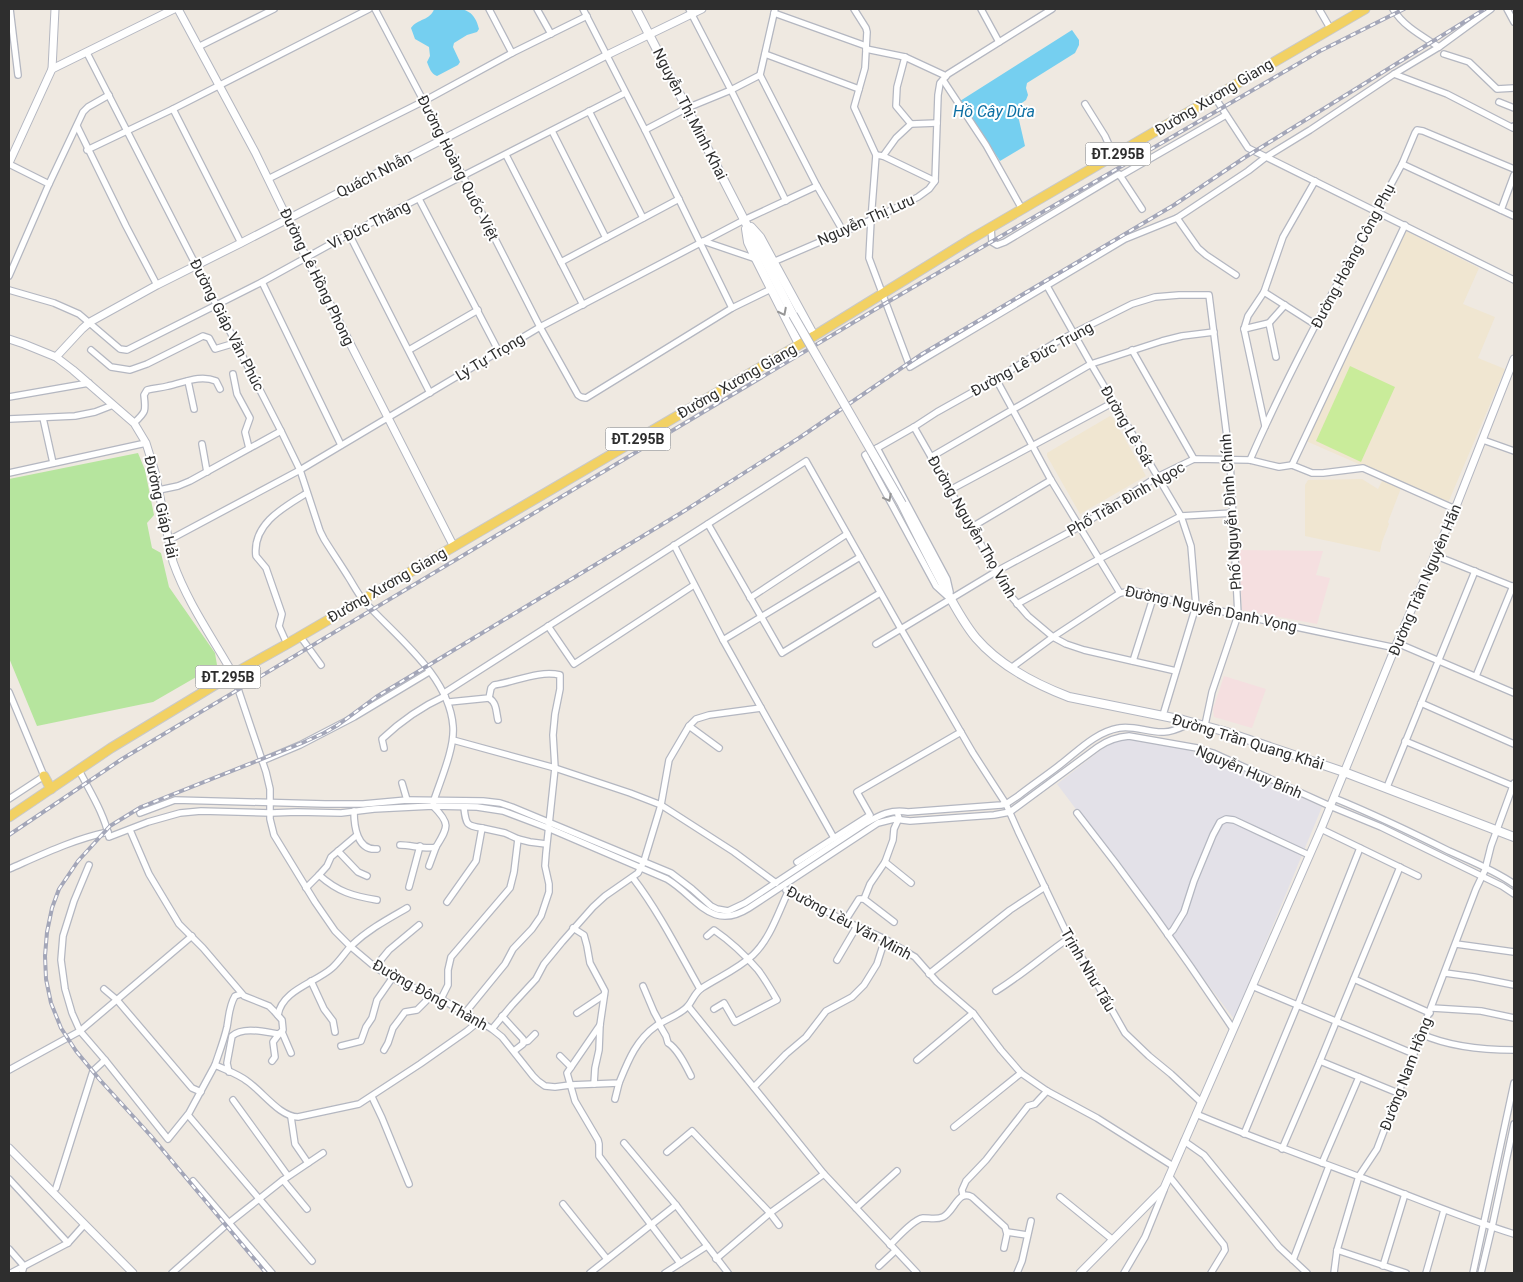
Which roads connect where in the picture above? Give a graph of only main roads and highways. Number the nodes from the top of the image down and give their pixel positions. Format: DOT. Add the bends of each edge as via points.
graph roads {
  1 [pos="636,9"];
  2 [pos="1365,9"];
  3 [pos="744,220"];
  4 [pos="814,336"];
  5 [pos="799,344"];
  6 [pos="44,776"];
  7 [pos="51,789"];
  8 [pos="9,817"];
  9 [pos="1514,837"];
  1 -- 3 [label="main road, Nguyễn Thị Minh Khai"];
  2 -- 4 [label="main road, Đường Xương Giang / ĐT.295B" via="1022,209"];
  3 -- 4 [label="main road" via="760,237"];
  3 -- 5 [label="main road, one-way" via="748,242"];
  3 -- 9 [label="main road, Đường Trần Quang Khải, bridge" via="793,314 902,504 961,618 992,654 1011,668 1069,697 1205,725 1387,787"];
  4 -- 5 [label="main road, Đường Xương Giang / ĐT.295B"];
  5 -- 7 [label="main road, Đường Xương Giang / ĐT.295B" via="233,674 111,748"];
  6 -- 7 [label="main road"];
  7 -- 8 [label="main road, Đường Xương Giang / ĐT.295B"];
}
